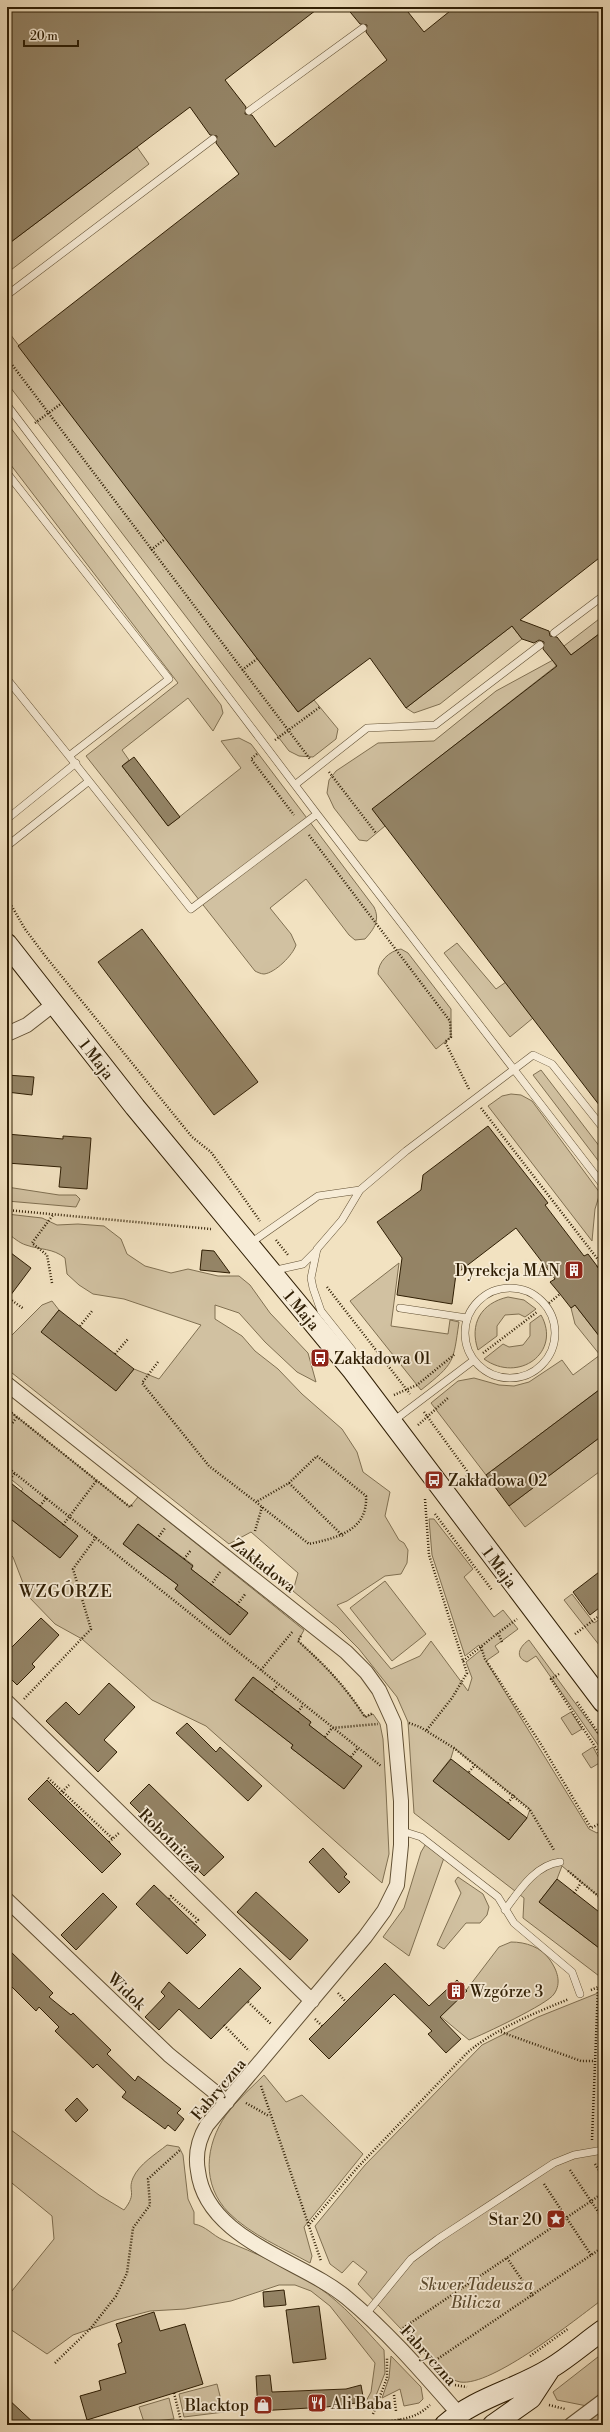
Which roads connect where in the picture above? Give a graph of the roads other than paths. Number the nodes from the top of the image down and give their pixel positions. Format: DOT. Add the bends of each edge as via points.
graph roads {
  1 [pos="363,28"];
  2 [pos="249,111"];
  3 [pos="213,139"];
  4 [pos="7,295"];
  5 [pos="7,405"];
  6 [pos="7,473"];
  7 [pos="603,596"];
  8 [pos="554,633"];
  9 [pos="540,645"];
  10 [pos="7,679"];
  11 [pos="69,756"];
  12 [pos="76,763"];
  13 [pos="89,781"];
  14 [pos="296,784"];
  15 [pos="317,814"];
  16 [pos="7,819"];
  17 [pos="7,846"];
  18 [pos="7,944"];
  19 [pos="54,1004"];
  20 [pos="7,1034"];
  21 [pos="513,1068"];
  22 [pos="603,1128"];
  23 [pos="603,1186"];
  24 [pos="360,1190"];
  25 [pos="248,1245"];
  26 [pos="317,1249"];
  27 [pos="270,1271"];
  28 [pos="400,1308"];
  29 [pos="467,1318"];
  30 [pos="474,1360"];
  31 [pos="353,1372"];
  32 [pos="7,1384"];
  33 [pos="391,1424"];
  34 [pos="603,1702"];
  35 [pos="11,1706"];
  36 [pos="402,1831"];
  37 [pos="560,1862"];
  38 [pos="9,1907"];
  39 [pos="505,1910"];
  40 [pos="580,1994"];
  41 [pos="312,2002"];
  42 [pos="230,2099"];
  43 [pos="603,2150"];
  44 [pos="366,2314"];
  45 [pos="603,2330"];
  46 [pos="550,2369"];
  47 [pos="603,2401"];
  48 [pos="457,2421"];
  49 [pos="493,2425"];
  50 [pos="571,2425"];
  1 -- 2 [label="lane"];
  3 -- 4 [label="lane"];
  5 -- 14 [label="lane"];
  6 -- 11 [label="lane" via="169,679"];
  7 -- 8 [label="lane"];
  9 -- 14 [label="lane" via="435,725 367,728"];
  10 -- 11 [label="lane"];
  11 -- 12 [label="lane"];
  12 -- 13 [label="lane"];
  12 -- 16 [label="lane"];
  13 -- 15 [label="lane" via="191,909"];
  13 -- 17 [label="lane"];
  14 -- 15 [label="lane"];
  15 -- 21 [label="lane"];
  18 -- 19 [label="street, 1 Maja"];
  19 -- 20 [label="street" via="27,1025"];
  19 -- 25 [label="street, 1 Maja"];
  21 -- 22 [label="lane" via="533,1055 552,1064"];
  21 -- 23 [label="lane"];
  21 -- 24 [label="lane"];
  24 -- 25 [label="lane" via="318,1196"];
  24 -- 26 [label="lane" via="342,1220"];
  25 -- 27 [label="street, 1 Maja"];
  26 -- 27 [label="lane" via="303,1264"];
  26 -- 31 [label="lane" via="311,1278 321,1311 352,1350"];
  27 -- 31 [label="street, 1 Maja"];
  28 -- 29 [label="lane"];
  29 -- 30 [label="lane" via="466,1345"];
  29 -- 30 [label="lane" via="474,1306 486,1295 500,1289 516,1288 530,1293 543,1302 552,1316 555,1331 554,1346 547,1360 535,1371 521,1378 492,1375"];
  30 -- 33 [label="lane"];
  31 -- 33 [label="street, 1 Maja"];
  32 -- 36 [label="street, Zakładowa" via="305,1624 346,1652 366,1672 379,1690 394,1723"];
  33 -- 34 [label="street, 1 Maja"];
  35 -- 41 [label="street, Robotnicza"];
  36 -- 39 [label="lane" via="421,1837 498,1897"];
  36 -- 41 [label="street, Fabryczna" via="399,1873 392,1899"];
  37 -- 39 [label="lane" via="542,1867"];
  38 -- 42 [label="street, Widok" via="169,2055"];
  39 -- 40 [label="lane" via="514,1923 566,1965 572,1972"];
  41 -- 42 [label="street, Fabryczna"];
  42 -- 44 [label="street, Fabryczna" via="207,2125 198,2147 198,2174 207,2200 219,2216 237,2231 331,2286"];
  43 -- 44 [label="lane" via="563,2159 438,2239 411,2259"];
  44 -- 48 [label="street, Fabryczna" via="389,2336"];
  45 -- 46 [label="street"];
  46 -- 48 [label="street" via="483,2399"];
  46 -- 49 [label="street" via="531,2398"];
  47 -- 50 [label="street"];
}
